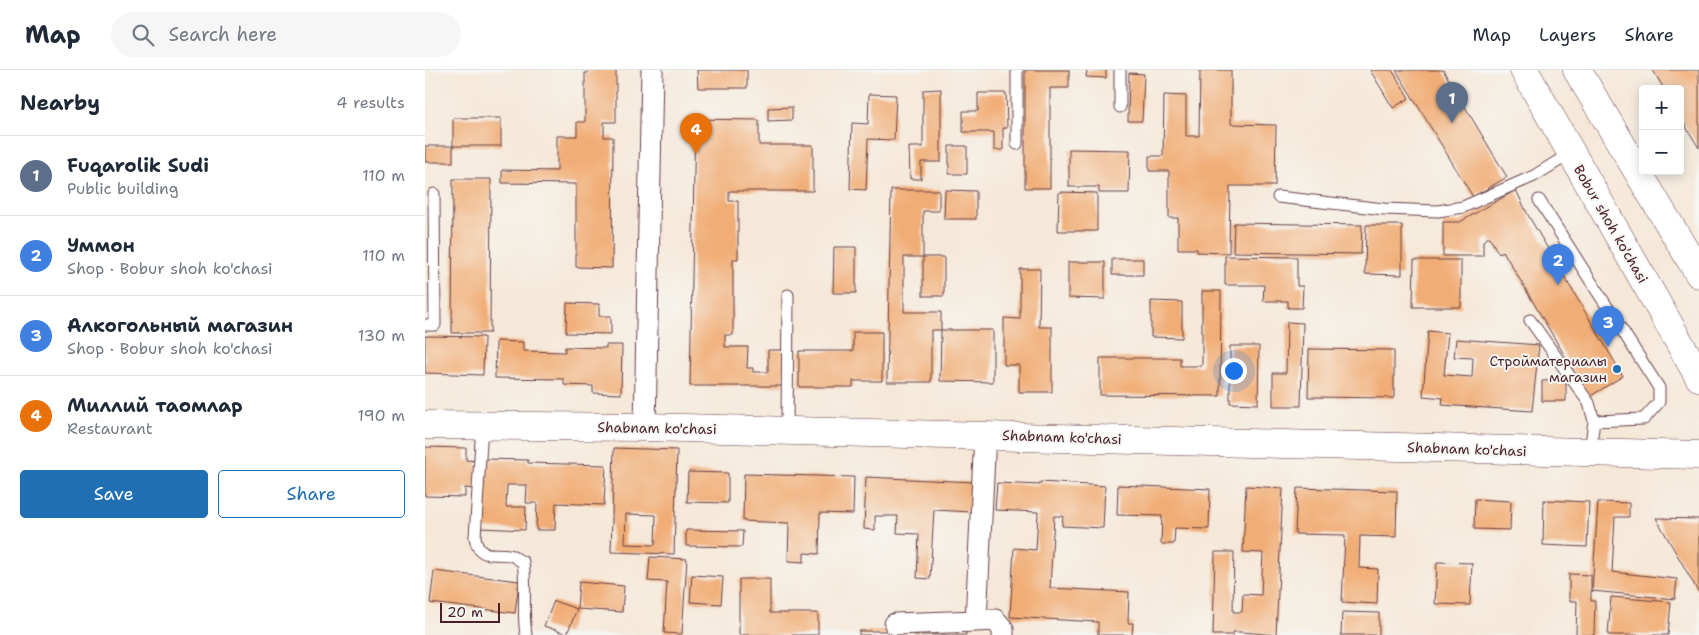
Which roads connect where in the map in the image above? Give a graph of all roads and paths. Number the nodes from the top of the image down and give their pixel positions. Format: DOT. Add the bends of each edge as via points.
graph roads {
  1 [pos="652,70"];
  2 [pos="1017,70"];
  3 [pos="1120,70"];
  4 [pos="1524,70"];
  5 [pos="1577,70"];
  6 [pos="1120,106"];
  7 [pos="1017,144"];
  8 [pos="1571,153"];
  9 [pos="434,194"];
  10 [pos="1278,197"];
  11 [pos="1539,200"];
  12 [pos="1699,274"];
  13 [pos="788,295"];
  14 [pos="1530,320"];
  15 [pos="425,325"];
  16 [pos="1699,377"];
  17 [pos="1594,421"];
  18 [pos="425,426"];
  19 [pos="482,426"];
  20 [pos="645,427"];
  21 [pos="787,430"];
  22 [pos="985,435"];
  23 [pos="1590,452"];
  24 [pos="1699,455"];
  25 [pos="977,621"];
  26 [pos="895,624"];
  27 [pos="526,635"];
  28 [pos="1003,635"];
  1 -- 20 [label="street"];
  2 -- 7 [label="lane"];
  3 -- 6 [label="lane"];
  4 -- 8 [label="street, Bobur shoh ko'chasi"];
  5 -- 12 [label="street"];
  8 -- 10 [label="lane" via="1534,176 1463,207 1438,211 1384,209"];
  8 -- 16 [label="street, Bobur shoh ko'chasi"];
  9 -- 15 [label="lane" via="435,325"];
  11 -- 17 [label="lane" via="1659,388 1659,402 1644,419"];
  13 -- 21 [label="lane"];
  14 -- 17 [label="lane" via="1589,403"];
  17 -- 23 [label="lane"];
  18 -- 19 [label="street, Shabnam ko'chasi"];
  19 -- 20 [label="street, Shabnam ko'chasi"];
  19 -- 27 [label="lane" via="477,547 484,554 512,556 523,562 522,614"];
  20 -- 21 [label="street, Shabnam ko'chasi"];
  21 -- 22 [label="street, Shabnam ko'chasi"];
  22 -- 23 [label="street, Shabnam ko'chasi"];
  22 -- 25 [label="street"];
  23 -- 24 [label="street, Shabnam ko'chasi"];
  25 -- 26 [label="street"];
  25 -- 28 [label="street" via="995,620 1003,629"];
}
